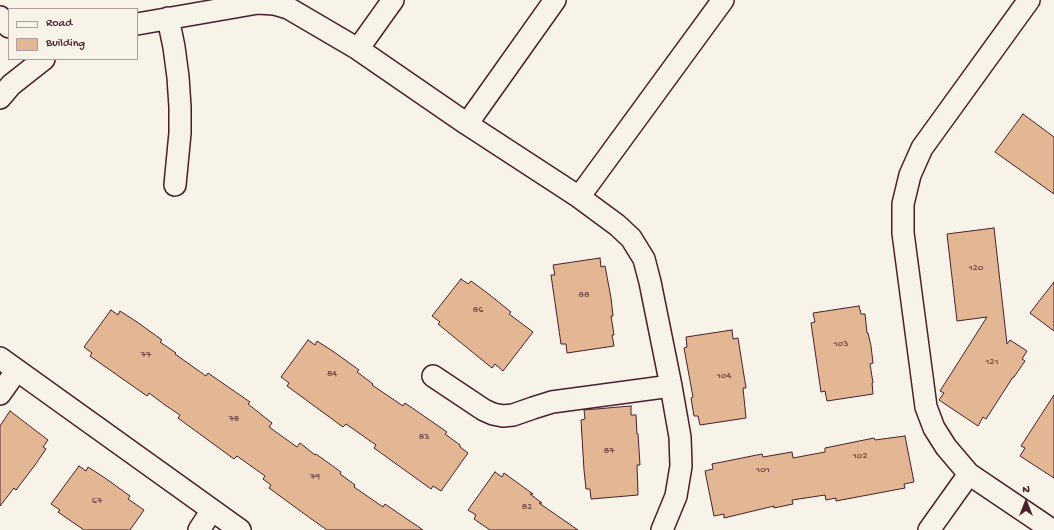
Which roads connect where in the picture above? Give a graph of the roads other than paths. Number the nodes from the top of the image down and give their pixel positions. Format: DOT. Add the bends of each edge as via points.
graph roads {
  1 [pos="393,0"];
  2 [pos="555,0"];
  3 [pos="723,0"];
  4 [pos="1029,0"];
  5 [pos="0,17"];
  6 [pos="168,18"];
  7 [pos="138,24"];
  8 [pos="8,26"];
  9 [pos="358,49"];
  10 [pos="37,61"];
  11 [pos="0,98"];
  12 [pos="467,124"];
  13 [pos="175,185"];
  14 [pos="579,197"];
  15 [pos="0,358"];
  16 [pos="17,370"];
  17 [pos="433,376"];
  18 [pos="671,386"];
  19 [pos="0,394"];
  20 [pos="969,474"];
  21 [pos="212,510"];
  22 [pos="199,530"];
  23 [pos="240,530"];
  24 [pos="662,530"];
  25 [pos="930,530"];
  26 [pos="1052,530"];
  1 -- 9 [label="street"];
  2 -- 12 [label="street"];
  3 -- 14 [label="street"];
  4 -- 20 [label="street" via="922,148 910,175 903,204 903,233 926,407 934,428 946,447"];
  5 -- 8 [label="street"];
  6 -- 7 [label="street"];
  6 -- 9 [label="street" via="258,3 274,4 288,8"];
  6 -- 13 [label="street" via="174,47 180,107"];
  9 -- 12 [label="street"];
  10 -- 11 [label="street"];
  12 -- 14 [label="street"];
  14 -- 18 [label="street" via="632,238 644,259"];
  15 -- 16 [label="street"];
  16 -- 19 [label="street"];
  16 -- 21 [label="street"];
  17 -- 18 [label="street" via="484,410 503,416 552,402"];
  18 -- 24 [label="street" via="680,437 681,466 676,496"];
  20 -- 25 [label="street"];
  20 -- 26 [label="street"];
  21 -- 22 [label="street"];
  21 -- 23 [label="street"];
}
